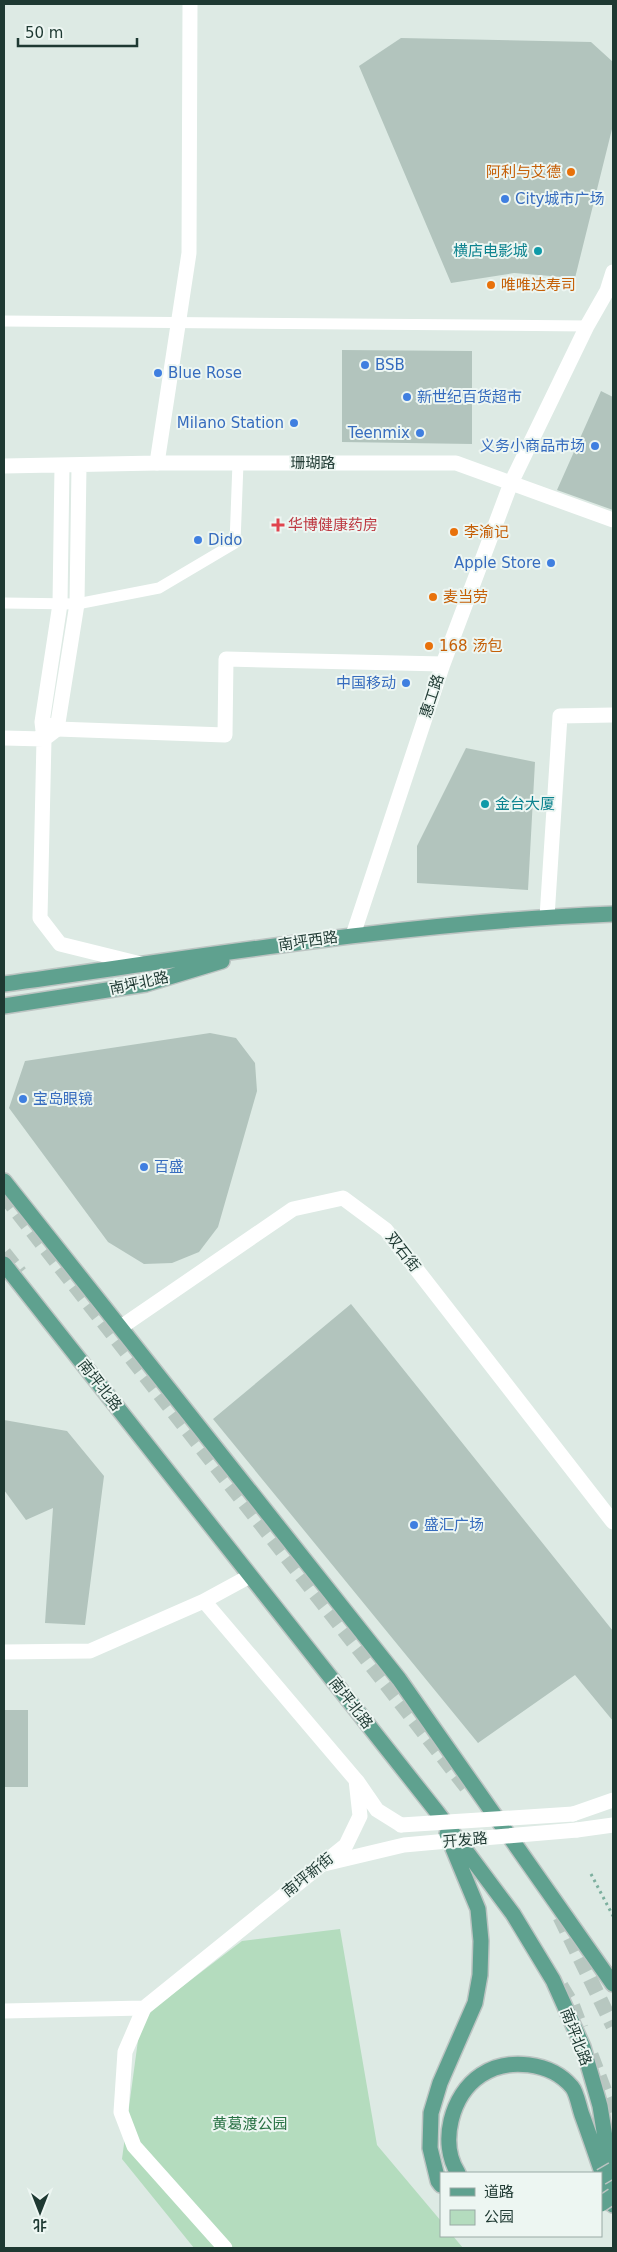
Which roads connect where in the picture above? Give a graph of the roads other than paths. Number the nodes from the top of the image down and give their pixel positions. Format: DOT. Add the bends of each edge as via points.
graph roads {
  1 [pos="190,4"];
  2 [pos="613,272"];
  3 [pos="610,291"];
  4 [pos="4,321"];
  5 [pos="179,322"];
  6 [pos="587,326"];
  7 [pos="157,463"];
  8 [pos="238,463"];
  9 [pos="4,466"];
  10 [pos="62,466"];
  11 [pos="79,466"];
  12 [pos="511,483"];
  13 [pos="613,520"];
  14 [pos="4,603"];
  15 [pos="60,604"];
  16 [pos="77,604"];
  17 [pos="443,664"];
  18 [pos="613,715"];
  19 [pos="42,722"];
  20 [pos="57,729"];
  21 [pos="4,738"];
  22 [pos="44,739"];
  23 [pos="613,914"];
  24 [pos="547,917"];
  25 [pos="353,935"];
  26 [pos="271,946"];
  27 [pos="144,965"];
  28 [pos="4,984"];
  29 [pos="4,1006"];
  30 [pos="4,1181"];
  31 [pos="4,1264"];
  32 [pos="121,1327"];
  33 [pos="613,1522"];
  34 [pos="250,1576"];
  35 [pos="204,1601"];
  36 [pos="4,1652"];
  37 [pos="356,1780"];
  38 [pos="613,1800"];
  39 [pos="437,1812"];
  40 [pos="613,1825"];
  41 [pos="318,1866"];
  42 [pos="613,1984"];
  43 [pos="144,2008"];
  44 [pos="4,2011"];
  45 [pos="613,2170"];
  46 [pos="458,2172"];
  47 [pos="602,2172"];
  48 [pos="602,2173"];
  49 [pos="602,2176"];
  50 [pos="440,2184"];
  51 [pos="613,2187"];
  52 [pos="613,2196"];
  53 [pos="602,2203"];
  54 [pos="613,2205"];
  55 [pos="226,2248"];
  1 -- 5 [label="street" via="189,253"];
  2 -- 3 [label="street, 惠工路"];
  3 -- 6 [label="street, 惠工路"];
  4 -- 5 [label="street"];
  5 -- 6 [label="street"];
  5 -- 7 [label="street"];
  6 -- 12 [label="street, 惠工路"];
  7 -- 8 [label="street, 珊瑚路"];
  7 -- 11 [label="street, 珊瑚路"];
  8 -- 12 [label="street, 珊瑚路" via="456,463"];
  8 -- 16 [label="street" via="235,543 159,588"];
  9 -- 10 [label="street, 珊瑚路"];
  10 -- 11 [label="street, 珊瑚路"];
  10 -- 15 [label="street"];
  11 -- 16 [label="street"];
  12 -- 13 [label="street, 珊瑚路"];
  12 -- 17 [label="street, 惠工路"];
  14 -- 15 [label="street"];
  15 -- 16 [label="street"];
  15 -- 19 [label="street"];
  16 -- 20 [label="street"];
  17 -- 20 [label="street" via="226,659 226,735"];
  17 -- 25 [label="street, 惠工路"];
  18 -- 24 [label="street" via="560,716"];
  19 -- 20 [label="street"];
  19 -- 22 [label="street"];
  20 -- 22 [label="street"];
  21 -- 22 [label="street"];
  22 -- 27 [label="street" via="40,918 60,944"];
  23 -- 24 [label="main road, 南坪西路"];
  24 -- 25 [label="main road, 南坪西路"];
  25 -- 26 [label="main road, 南坪西路"];
  26 -- 27 [label="main road, 南坪西路"];
  26 -- 29 [label="main road, 南坪北路" via="146,984"];
  27 -- 28 [label="main road, 南坪西路"];
  30 -- 32 [label="main road"];
  31 -- 34 [label="main road, 南坪北路"];
  32 -- 33 [label="street, 双石街" via="293,1209 343,1198 386,1230"];
  32 -- 42 [label="main road" via="399,1679"];
  34 -- 35 [label="street"];
  34 -- 39 [label="main road, 南坪北路"];
  35 -- 36 [label="street" via="90,1650"];
  35 -- 37 [label="street"];
  37 -- 38 [label="street, 开发路, bridge" via="377,1810 401,1825 573,1814"];
  37 -- 41 [label="street, 南坪新街" via="360,1816 346,1845"];
  39 -- 50 [label="main road" via="478,1909 481,1941 475,2003 440,2083 431,2113 430,2148"];
  39 -- 51 [label="main road, 南坪北路" via="513,1914 553,1980 582,2047 600,2106"];
  40 -- 41 [label="street, 开发路, bridge" via="404,1845"];
  41 -- 43 [label="street, 南坪新街"];
  43 -- 44 [label="street"];
  43 -- 55 [label="street" via="124,2052 121,2112 134,2146"];
  45 -- 49 [label="main road, bridge"];
  46 -- 47 [label="main road" via="449,2145 451,2118 462,2094 481,2075 503,2067 526,2064 550,2071 573,2087"];
  48 -- 54 [label="main road"];
  52 -- 53 [label="main road, bridge"];
}
